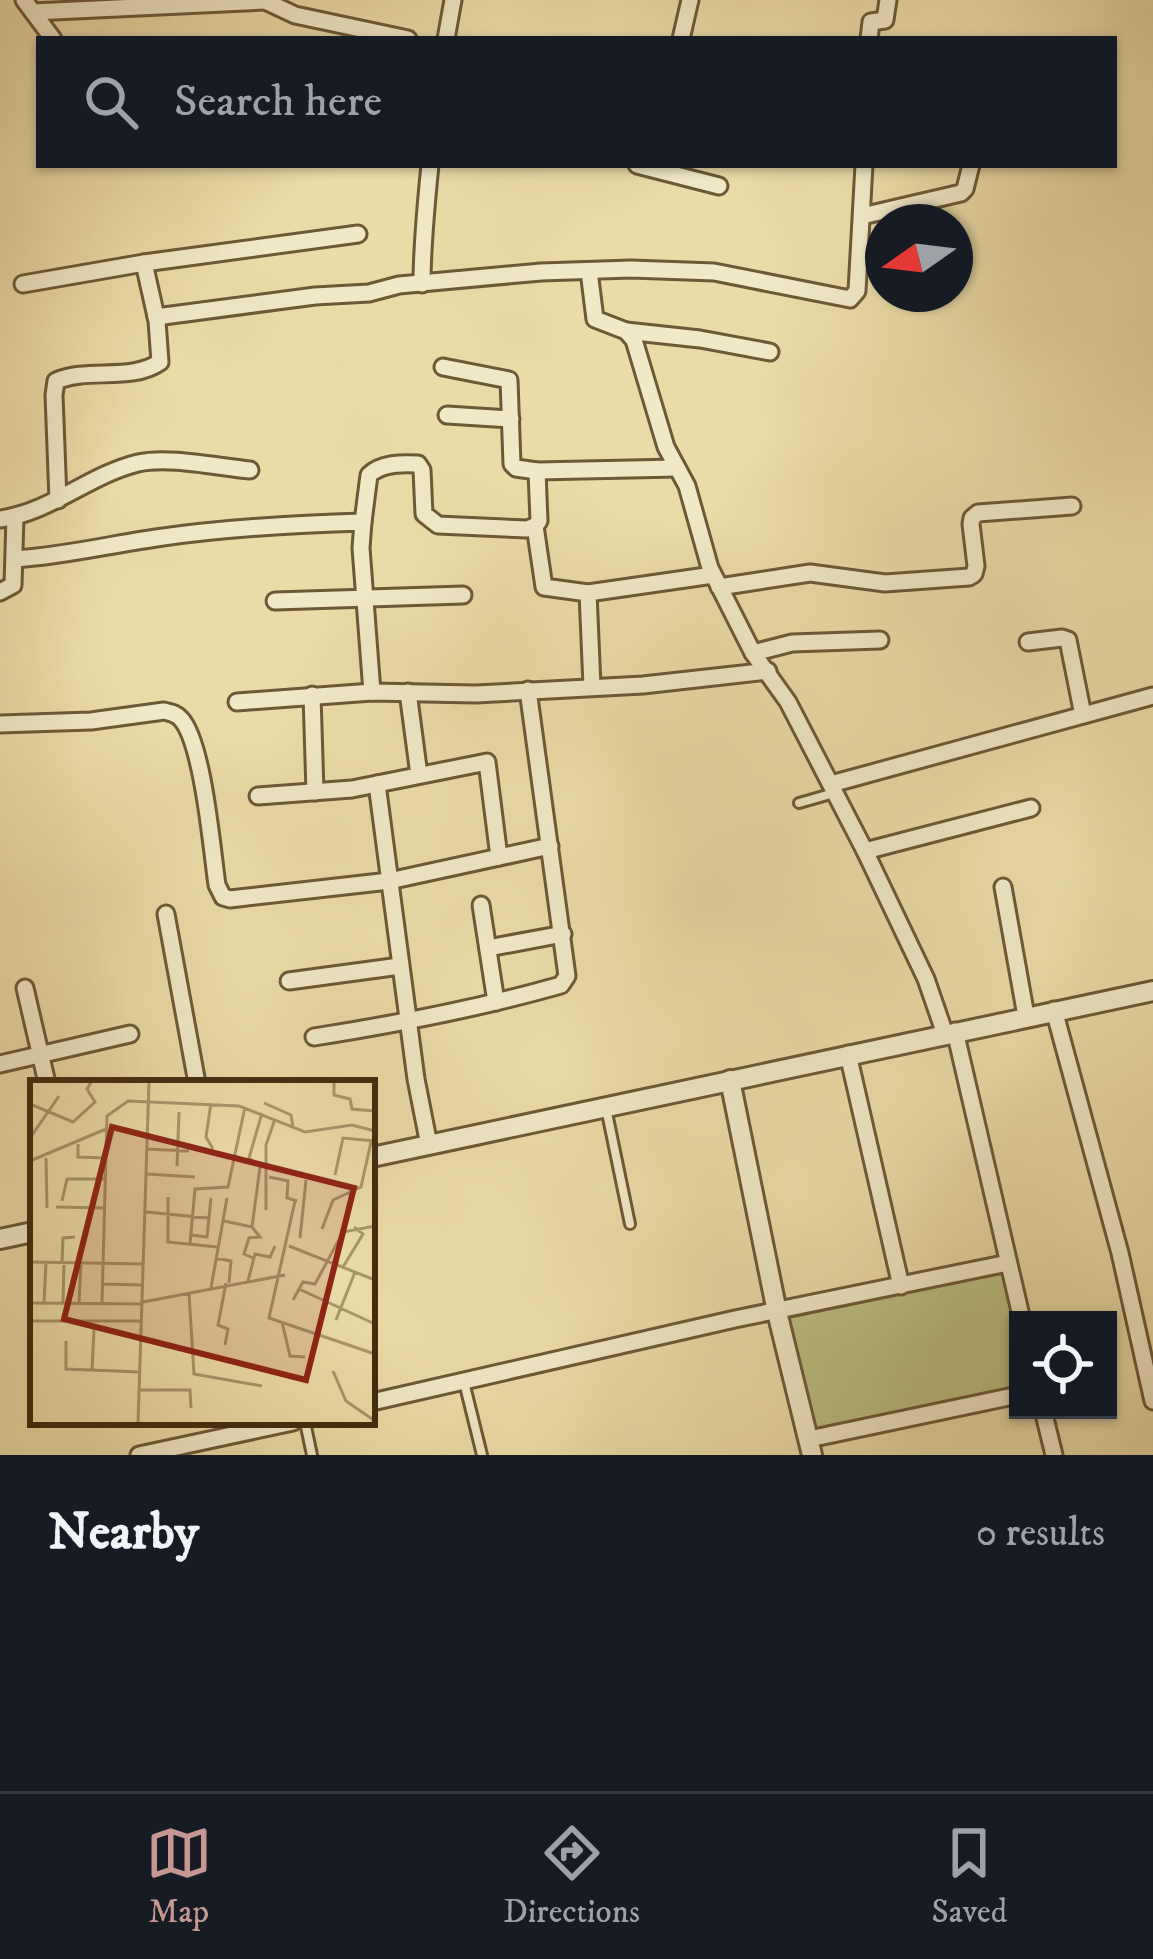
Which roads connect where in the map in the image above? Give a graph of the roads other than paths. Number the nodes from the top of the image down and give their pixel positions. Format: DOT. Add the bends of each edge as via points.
graph roads {
  1 [pos="453,0"];
  2 [pos="690,0"];
  3 [pos="888,0"];
  4 [pos="264,1"];
  5 [pos="28,6"];
  6 [pos="50,36"];
  7 [pos="394,36"];
  8 [pos="447,36"];
  9 [pos="682,36"];
  10 [pos="869,36"];
  11 [pos="430,168"];
  12 [pos="654,168"];
  13 [pos="864,168"];
  14 [pos="970,168"];
  15 [pos="719,187"];
  16 [pos="862,216"];
  17 [pos="358,234"];
  18 [pos="144,263"];
  19 [pos="589,271"];
  20 [pos="22,284"];
  21 [pos="422,284"];
  22 [pos="156,317"];
  23 [pos="626,331"];
  24 [pos="770,352"];
  25 [pos="443,367"];
  26 [pos="448,415"];
  27 [pos="511,418"];
  28 [pos="677,468"];
  29 [pos="250,470"];
  30 [pos="537,471"];
  31 [pos="58,500"];
  32 [pos="1072,506"];
  33 [pos="8,517"];
  34 [pos="363,523"];
  35 [pos="536,526"];
  36 [pos="15,559"];
  37 [pos="716,581"];
  38 [pos="0,592"];
  39 [pos="588,593"];
  40 [pos="463,596"];
  41 [pos="364,598"];
  42 [pos="275,601"];
  43 [pos="880,640"];
  44 [pos="1028,642"];
  45 [pos="753,652"];
  46 [pos="768,671"];
  47 [pos="592,686"];
  48 [pos="528,690"];
  49 [pos="372,692"];
  50 [pos="408,692"];
  51 [pos="312,695"];
  52 [pos="1153,696"];
  53 [pos="237,702"];
  54 [pos="1083,715"];
  55 [pos="0,724"];
  56 [pos="419,775"];
  57 [pos="377,784"];
  58 [pos="833,788"];
  59 [pos="315,791"];
  60 [pos="259,796"];
  61 [pos="800,803"];
  62 [pos="1031,808"];
  63 [pos="550,846"];
  64 [pos="866,851"];
  65 [pos="499,857"];
  66 [pos="388,881"];
  67 [pos="1003,886"];
  68 [pos="481,905"];
  69 [pos="166,914"];
  70 [pos="563,934"];
  71 [pos="488,948"];
  72 [pos="400,966"];
  73 [pos="289,981"];
  74 [pos="25,988"];
  75 [pos="1153,991"];
  76 [pos="496,1002"];
  77 [pos="1054,1010"];
  78 [pos="1026,1016"];
  79 [pos="407,1023"];
  80 [pos="950,1032"];
  81 [pos="130,1034"];
  82 [pos="314,1037"];
  83 [pos="848,1054"];
  84 [pos="41,1055"];
  85 [pos="0,1064"];
  86 [pos="45,1080"];
  87 [pos="196,1080"];
  88 [pos="730,1080"];
  89 [pos="605,1107"];
  90 [pos="429,1145"];
  91 [pos="375,1156"];
  92 [pos="630,1223"];
  93 [pos="30,1233"];
  94 [pos="0,1239"];
  95 [pos="1008,1263"];
  96 [pos="901,1286"];
  97 [pos="1020,1311"];
  98 [pos="777,1312"];
  99 [pos="464,1381"];
  100 [pos="1009,1397"];
  101 [pos="375,1401"];
  102 [pos="1153,1401"];
  103 [pos="1045,1419"];
  104 [pos="282,1425"];
  105 [pos="306,1425"];
  106 [pos="811,1447"];
  107 [pos="186,1451"];
  108 [pos="139,1455"];
  109 [pos="312,1455"];
  110 [pos="482,1455"];
  111 [pos="1054,1455"];
  1 -- 8 [label="street"];
  2 -- 9 [label="street"];
  3 -- 10 [label="street" via="885,20 871,22"];
  4 -- 5 [label="street"];
  4 -- 7 [label="street" via="295,16"];
  5 -- 6 [label="street"];
  11 -- 21 [label="street"];
  12 -- 15 [label="street"];
  13 -- 16 [label="street"];
  14 -- 16 [label="street" via="961,193"];
  16 -- 19 [label="street" via="850,299 714,272"];
  17 -- 18 [label="street"];
  18 -- 20 [label="street"];
  18 -- 22 [label="street"];
  19 -- 21 [label="street"];
  19 -- 23 [label="street" via="595,319"];
  21 -- 22 [label="street"];
  22 -- 31 [label="street" via="155,367 56,381"];
  23 -- 24 [label="street"];
  23 -- 28 [label="street"];
  25 -- 27 [label="street" via="509,380"];
  26 -- 27 [label="street"];
  27 -- 30 [label="street" via="512,464"];
  28 -- 30 [label="street"];
  28 -- 37 [label="street"];
  29 -- 31 [label="street" via="139,463"];
  30 -- 35 [label="street"];
  31 -- 33 [label="street"];
  32 -- 37 [label="street" via="977,513 969,577 885,583 810,573"];
  33 -- 36 [label="street"];
  34 -- 35 [label="street" via="369,475 377,467 418,464 424,514 438,525"];
  34 -- 36 [label="street" via="160,537"];
  34 -- 41 [label="street"];
  35 -- 39 [label="street" via="544,587"];
  36 -- 38 [label="street" via="13,585"];
  37 -- 39 [label="street"];
  37 -- 45 [label="street"];
  39 -- 47 [label="street"];
  40 -- 41 [label="street"];
  41 -- 42 [label="street"];
  41 -- 49 [label="street"];
  43 -- 45 [label="street"];
  44 -- 54 [label="street" via="1068,640"];
  45 -- 46 [label="street"];
  46 -- 47 [label="street"];
  46 -- 58 [label="street"];
  47 -- 48 [label="street"];
  48 -- 50 [label="street"];
  48 -- 63 [label="street"];
  49 -- 50 [label="street"];
  49 -- 51 [label="street"];
  50 -- 56 [label="street"];
  51 -- 53 [label="street"];
  51 -- 59 [label="street"];
  52 -- 54 [label="street"];
  54 -- 58 [label="street"];
  55 -- 66 [label="street" via="164,711 183,720 223,897"];
  56 -- 57 [label="street"];
  56 -- 65 [label="street" via="487,763"];
  57 -- 59 [label="street"];
  57 -- 66 [label="street"];
  58 -- 61 [label="lane"];
  58 -- 64 [label="street"];
  59 -- 60 [label="street"];
  62 -- 64 [label="street"];
  63 -- 65 [label="street"];
  63 -- 70 [label="street"];
  64 -- 80 [label="street"];
  65 -- 66 [label="street"];
  66 -- 72 [label="street"];
  67 -- 78 [label="street"];
  68 -- 71 [label="street"];
  69 -- 87 [label="street"];
  70 -- 71 [label="street"];
  70 -- 76 [label="street" via="561,985"];
  71 -- 76 [label="street"];
  72 -- 73 [label="street"];
  72 -- 79 [label="street"];
  74 -- 84 [label="street"];
  75 -- 77 [label="street"];
  76 -- 79 [label="street"];
  77 -- 78 [label="street"];
  77 -- 102 [label="street"];
  78 -- 80 [label="street"];
  79 -- 82 [label="street"];
  79 -- 90 [label="street"];
  80 -- 83 [label="street"];
  80 -- 95 [label="street"];
  81 -- 84 [label="street"];
  83 -- 88 [label="street"];
  83 -- 96 [label="street"];
  84 -- 85 [label="street"];
  84 -- 86 [label="street"];
  88 -- 89 [label="street"];
  88 -- 98 [label="street"];
  89 -- 90 [label="street"];
  89 -- 92 [label="lane"];
  90 -- 91 [label="street"];
  93 -- 94 [label="street"];
  95 -- 96 [label="street"];
  95 -- 97 [label="street"];
  96 -- 98 [label="street"];
  98 -- 99 [label="street"];
  98 -- 106 [label="street"];
  99 -- 101 [label="street"];
  99 -- 110 [label="lane"];
  100 -- 106 [label="street"];
  103 -- 111 [label="street"];
  104 -- 107 [label="street"];
  105 -- 109 [label="lane"];
  107 -- 108 [label="street"];
}
